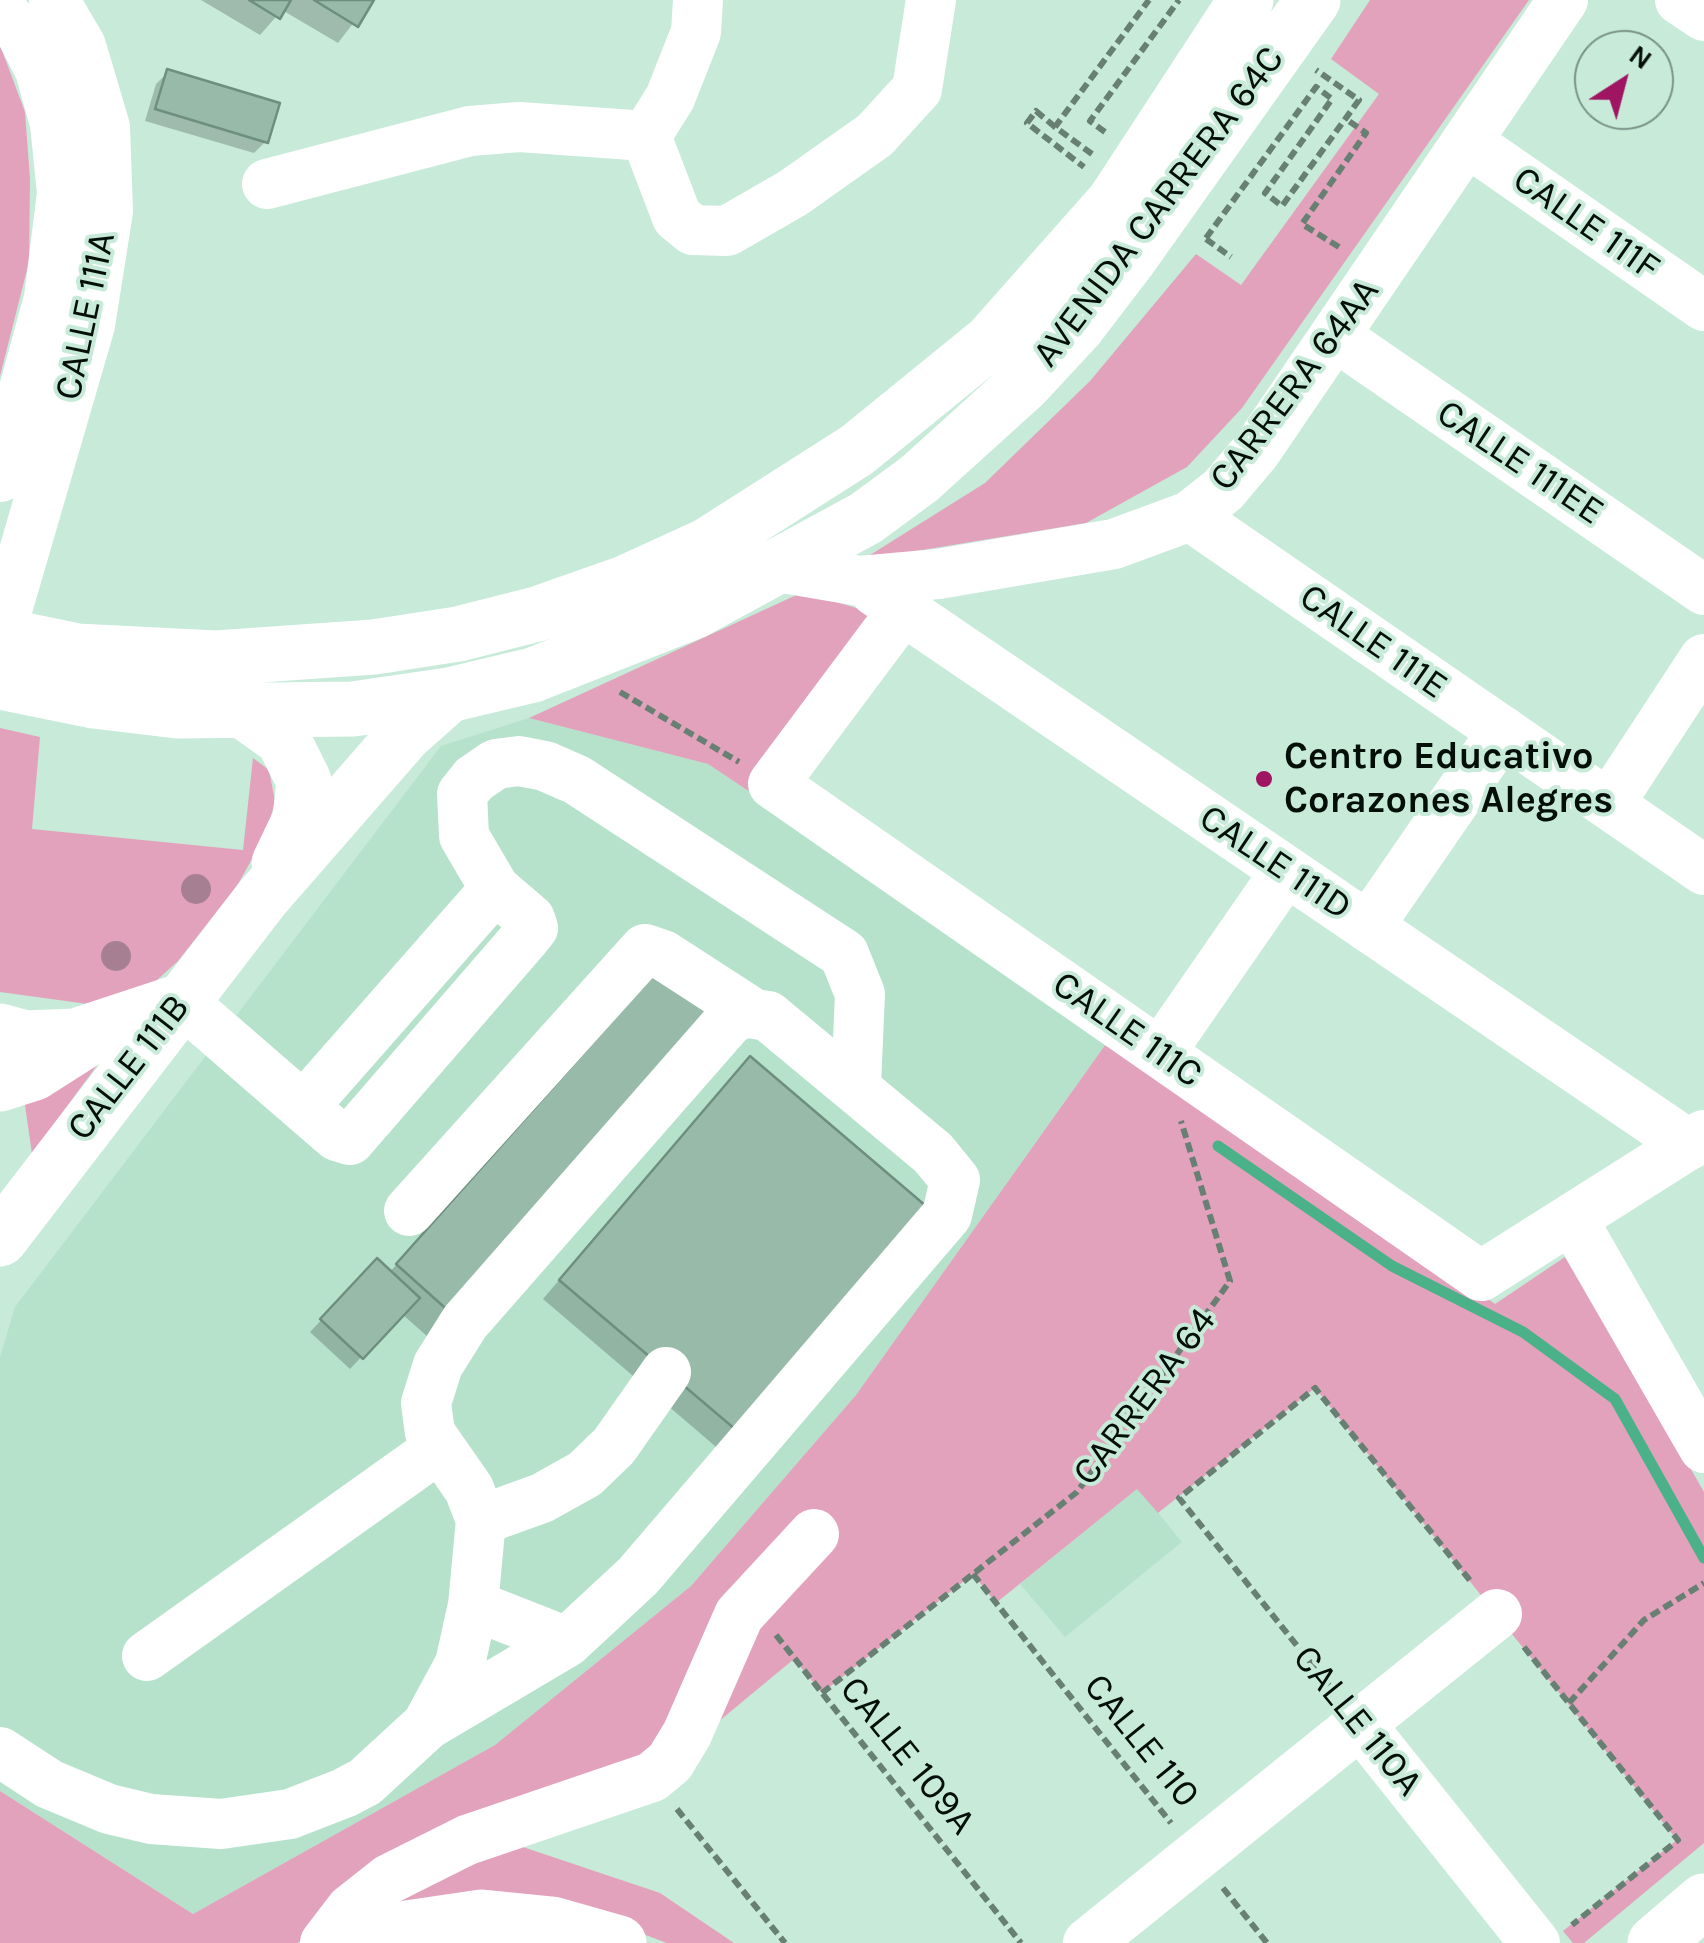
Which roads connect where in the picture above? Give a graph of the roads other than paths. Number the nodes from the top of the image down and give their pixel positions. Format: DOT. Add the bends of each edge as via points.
graph roads {
  1 [pos="54,0"];
  2 [pos="698,0"];
  3 [pos="931,0"];
  4 [pos="1246,0"];
  5 [pos="1313,0"];
  6 [pos="1563,0"];
  7 [pos="1680,0"];
  8 [pos="0,8"];
  9 [pos="1704,16"];
  10 [pos="646,136"];
  11 [pos="1468,143"];
  12 [pos="267,184"];
  13 [pos="1704,306"];
  14 [pos="1335,336"];
  15 [pos="0,477"];
  16 [pos="1190,516"];
  17 [pos="778,567"];
  18 [pos="860,581"];
  19 [pos="1704,590"];
  20 [pos="904,610"];
  21 [pos="13,657"];
  22 [pos="1704,659"];
  23 [pos="449,694"];
  24 [pos="245,712"];
  25 [pos="1502,731"];
  26 [pos="1609,804"];
  27 [pos="1704,870"];
  28 [pos="1286,871"];
  29 [pos="262,898"];
  30 [pos="1368,927"];
  31 [pos="181,1001"];
  32 [pos="751,1012"];
  33 [pos="99,1030"];
  34 [pos="0,1031"];
  35 [pos="1160,1053"];
  36 [pos="0,1084"];
  37 [pos="856,1085"];
  38 [pos="1697,1140"];
  39 [pos="409,1211"];
  40 [pos="1572,1219"];
  41 [pos="0,1240"];
  42 [pos="666,1372"];
  43 [pos="439,1448"];
  44 [pos="1704,1448"];
  45 [pos="481,1520"];
  46 [pos="814,1534"];
  47 [pos="473,1605"];
  48 [pos="1497,1614"];
  49 [pos="567,1642"];
  50 [pos="147,1656"];
  51 [pos="1360,1724"];
  52 [pos="427,1725"];
  53 [pos="0,1752"];
  54 [pos="1704,1901"];
  55 [pos="1549,1937"];
  56 [pos="326,1943"];
  57 [pos="370,1943"];
  58 [pos="619,1943"];
  59 [pos="1088,1943"];
  60 [pos="1655,1943"];
  1 -- 21 [label="street, CALLE 111A" via="81,46 105,126 108,210 90,325"];
  2 -- 10 [label="street" via="696,32 670,98"];
  3 -- 10 [label="street" via="916,89 875,135 727,230 693,230 677,216"];
  4 -- 21 [label="main road, AVENIDA CARRERA 64C" via="1114,202 991,341 857,450 708,545 538,614 408,642 296,656"];
  5 -- 17 [label="main road, AVENIDA CARRERA 64C" via="1130,259 1050,356 919,479 866,518"];
  6 -- 11 [label="street, CARRERA 64AA"];
  7 -- 9 [label="street"];
  8 -- 15 [label="street, CALLE 111A" via="22,32 40,70 55,124 62,193 49,298"];
  10 -- 12 [label="street" via="470,130"];
  11 -- 13 [label="street, CALLE 111F"];
  11 -- 14 [label="street, CARRERA 64AA"];
  14 -- 16 [label="street, CARRERA 64AA" via="1256,451"];
  14 -- 19 [label="street, CALLE 111EE"];
  16 -- 18 [label="street, CARRERA 64AA" via="1114,544"];
  16 -- 25 [label="street, CALLE 111E"];
  17 -- 18 [label="street, CARRERA 64AA"];
  17 -- 23 [label="main road, AVENIDA CARRERA 64C" via="592,654"];
  18 -- 20 [label="street, CALLE 111D"];
  20 -- 28 [label="street, CALLE 111D"];
  20 -- 35 [label="street, CALLE 111C" via="774,784"];
  21 -- 24 [label="main road, AVENIDA CARRERA 64C" via="144,707"];
  22 -- 26 [label="street"];
  23 -- 24 [label="main road, AVENIDA CARRERA 64C" via="353,709"];
  23 -- 29 [label="main road, CALLE 111B" via="405,734"];
  24 -- 29 [label="main road, CALLE 111B" via="283,739 304,782 300,819"];
  25 -- 26 [label="street, CALLE 111E"];
  25 -- 30 [label="street"];
  26 -- 27 [label="street, CALLE 111E"];
  28 -- 30 [label="street, CALLE 111D"];
  28 -- 35 [label="street"];
  29 -- 31 [label="main road, CALLE 111B"];
  30 -- 38 [label="street, CALLE 111D"];
  31 -- 33 [label="main road"];
  31 -- 37 [label="street" via="337,1136 357,1136 533,928 495,889 464,836 462,794 496,764 519,760 576,780 844,954 860,994"];
  31 -- 41 [label="main road, CALLE 111B"];
  32 -- 37 [label="street" via="768,1016"];
  32 -- 39 [label="street" via="663,955 644,950"];
  32 -- 43 [label="street" via="728,1022 450,1342 426,1403"];
  33 -- 34 [label="main road" via="53,1039"];
  33 -- 36 [label="main road" via="34,1073"];
  35 -- 40 [label="street, CALLE 111C" via="1481,1276"];
  37 -- 49 [label="street" via="955,1180 946,1215 638,1576"];
  38 -- 40 [label="street"];
  40 -- 44 [label="street"];
  42 -- 45 [label="street" via="614,1446 585,1474"];
  43 -- 45 [label="street"];
  43 -- 50 [label="street"];
  45 -- 47 [label="street"];
  46 -- 56 [label="street" via="750,1603 670,1762 652,1776 467,1840 389,1879 351,1910"];
  47 -- 49 [label="street"];
  47 -- 52 [label="street" via="460,1664"];
  48 -- 51 [label="street"];
  49 -- 52 [label="street"];
  51 -- 55 [label="street, CALLE 110A"];
  51 -- 59 [label="street"];
  52 -- 53 [label="street" via="344,1793 290,1814 221,1824 109,1809 48,1784"];
  54 -- 60 [label="main road"];
  57 -- 58 [label="main road" via="407,1928 482,1918 552,1924"];
}
